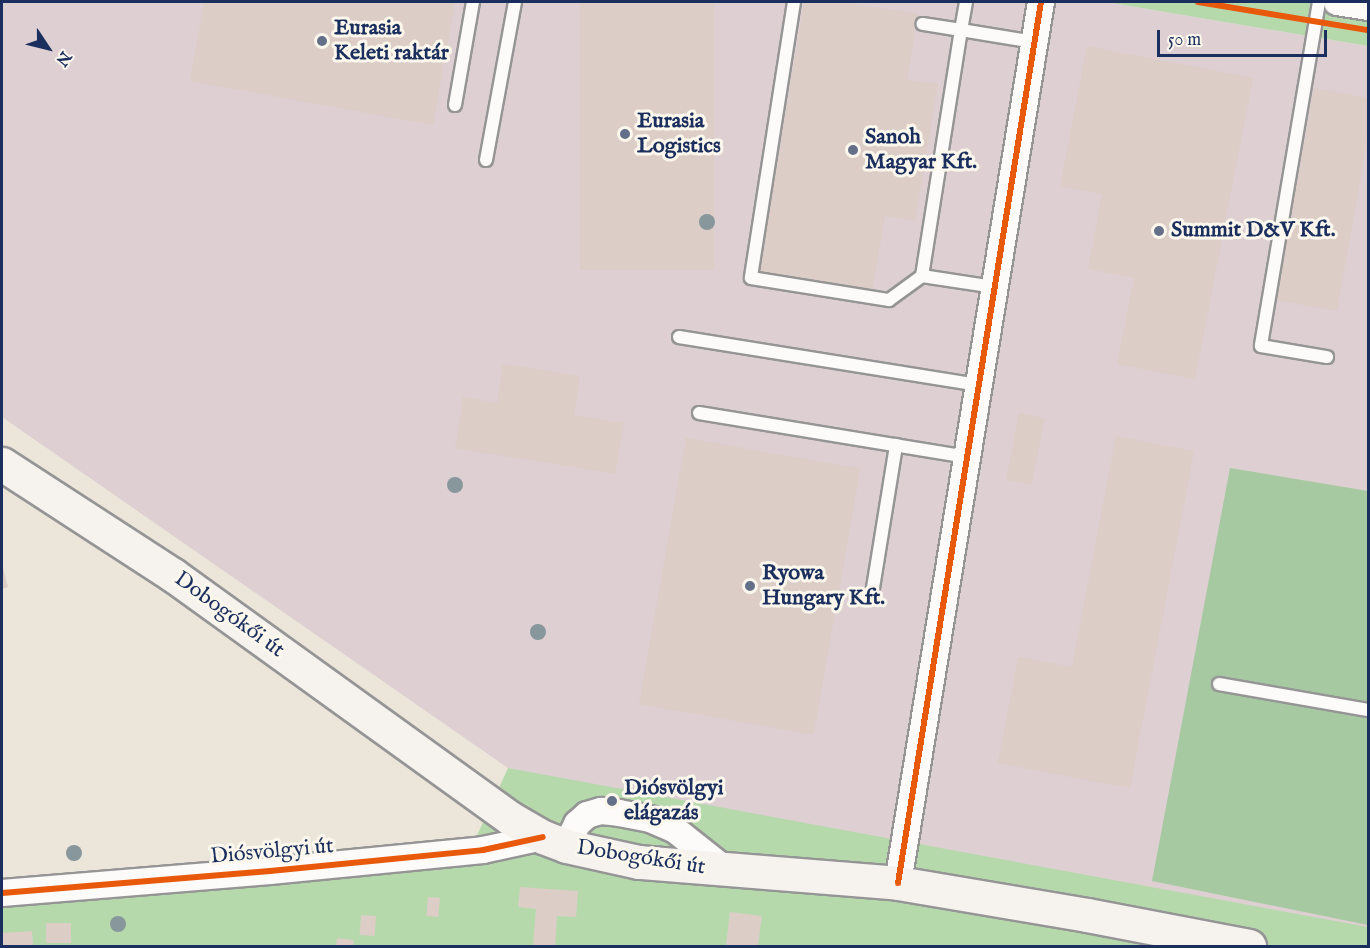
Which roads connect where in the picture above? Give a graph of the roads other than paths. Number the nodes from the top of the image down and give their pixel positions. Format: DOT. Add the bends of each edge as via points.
graph roads {
  1 [pos="472,2"];
  2 [pos="515,2"];
  3 [pos="794,2"];
  4 [pos="966,2"];
  5 [pos="1041,2"];
  6 [pos="1319,2"];
  7 [pos="1337,2"];
  8 [pos="1368,7"];
  9 [pos="922,24"];
  10 [pos="961,30"];
  11 [pos="1034,42"];
  12 [pos="455,105"];
  13 [pos="486,160"];
  14 [pos="922,276"];
  15 [pos="995,287"];
  16 [pos="679,337"];
  17 [pos="1327,357"];
  18 [pos="979,385"];
  19 [pos="699,412"];
  20 [pos="896,445"];
  21 [pos="967,457"];
  22 [pos="2,465"];
  23 [pos="872,594"];
  24 [pos="1219,684"];
  25 [pos="1368,710"];
  26 [pos="554,842"];
  27 [pos="727,871"];
  28 [pos="898,883"];
  29 [pos="2,893"];
  30 [pos="1249,946"];
  1 -- 12 [label="lane"];
  2 -- 13 [label="lane"];
  3 -- 14 [label="lane" via="751,278 889,300"];
  4 -- 10 [label="lane"];
  5 -- 11 [label="street"];
  6 -- 17 [label="lane" via="1261,346"];
  7 -- 8 [label="street"];
  9 -- 10 [label="lane"];
  10 -- 11 [label="lane"];
  10 -- 14 [label="lane"];
  11 -- 15 [label="street"];
  14 -- 15 [label="lane"];
  15 -- 18 [label="street"];
  16 -- 18 [label="lane"];
  18 -- 21 [label="street"];
  19 -- 20 [label="lane"];
  20 -- 21 [label="lane"];
  20 -- 23 [label="lane"];
  21 -- 28 [label="street"];
  22 -- 26 [label="main road, Dobogókői út" via="173,575 510,818"];
  24 -- 25 [label="lane"];
  26 -- 27 [label="main road, Dobogókői út" via="639,862"];
  26 -- 27 [label="street" via="586,815 601,811 619,813 674,829"];
  26 -- 29 [label="street, Diósvölgyi út"];
  27 -- 28 [label="main road, Dobogókői út"];
  28 -- 30 [label="main road, Dobogókői út"];
}
